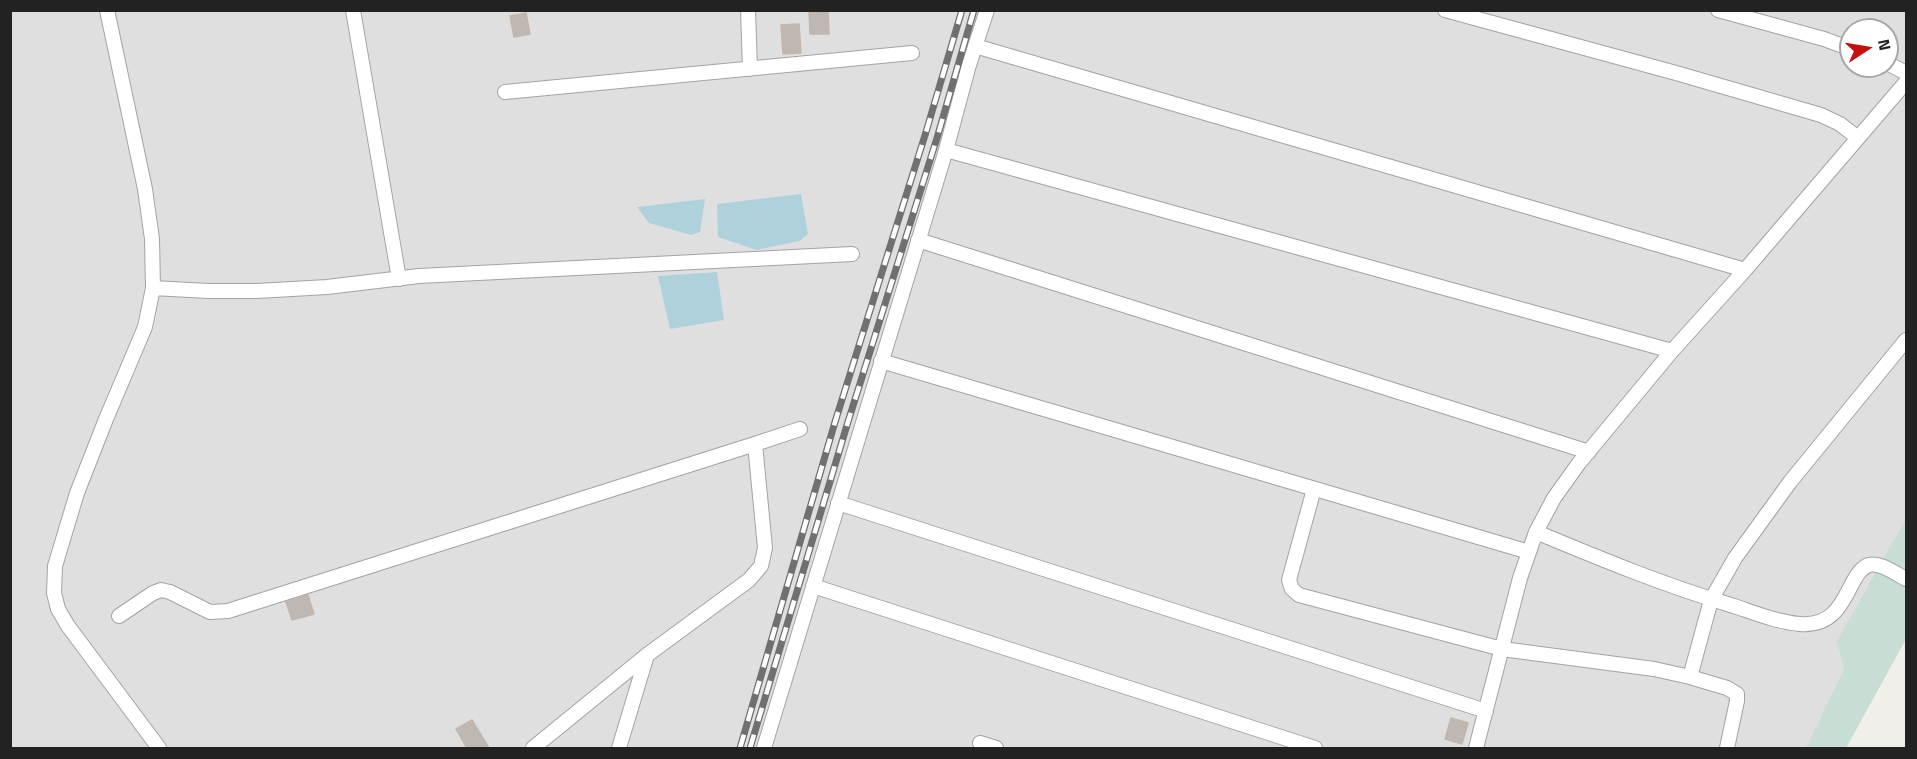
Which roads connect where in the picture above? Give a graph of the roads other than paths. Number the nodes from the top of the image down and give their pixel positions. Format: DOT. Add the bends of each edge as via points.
graph roads {
  1 [pos="107,10"];
  2 [pos="353,10"];
  3 [pos="748,10"];
  4 [pos="987,10"];
  5 [pos="1445,10"];
  6 [pos="1718,10"];
  7 [pos="1839,45"];
  8 [pos="975,46"];
  9 [pos="912,53"];
  10 [pos="750,69"];
  11 [pos="1906,82"];
  12 [pos="505,92"];
  13 [pos="1858,138"];
  14 [pos="946,150"];
  15 [pos="918,240"];
  16 [pos="852,254"];
  17 [pos="1745,270"];
  18 [pos="399,279"];
  19 [pos="153,288"];
  20 [pos="1906,339"];
  21 [pos="1672,351"];
  22 [pos="881,361"];
  23 [pos="800,429"];
  24 [pos="756,444"];
  25 [pos="1589,452"];
  26 [pos="1314,489"];
  27 [pos="838,503"];
  28 [pos="1536,532"];
  29 [pos="1529,552"];
  30 [pos="1906,579"];
  31 [pos="813,586"];
  32 [pos="1711,600"];
  33 [pos="119,616"];
  34 [pos="1502,649"];
  35 [pos="647,655"];
  36 [pos="1690,677"];
  37 [pos="1486,711"];
  38 [pos="980,743"];
  39 [pos="159,748"];
  40 [pos="533,748"];
  41 [pos="619,748"];
  42 [pos="764,748"];
  43 [pos="996,748"];
  44 [pos="1315,748"];
  45 [pos="1476,748"];
  46 [pos="1727,748"];
  1 -- 19 [label="street" via="145,189"];
  2 -- 18 [label="street"];
  3 -- 10 [label="street"];
  4 -- 8 [label="street"];
  5 -- 13 [label="street" via="1821,115"];
  6 -- 7 [label="street"];
  8 -- 14 [label="street"];
  8 -- 17 [label="street"];
  9 -- 10 [label="street"];
  10 -- 12 [label="street"];
  11 -- 13 [label="street"];
  13 -- 17 [label="street"];
  14 -- 15 [label="street"];
  14 -- 21 [label="street"];
  15 -- 22 [label="street"];
  15 -- 25 [label="street"];
  16 -- 18 [label="street"];
  17 -- 21 [label="street"];
  18 -- 19 [label="street" via="256,291"];
  19 -- 39 [label="street" via="145,327 77,493 55,566 54,593 68,626"];
  20 -- 32 [label="street" via="1790,482 1735,558"];
  21 -- 25 [label="street"];
  22 -- 26 [label="street"];
  22 -- 27 [label="street"];
  23 -- 24 [label="street"];
  24 -- 33 [label="street" via="228,611 210,612 161,590"];
  24 -- 35 [label="street" via="765,548 761,566 749,580"];
  25 -- 28 [label="street" via="1554,498"];
  26 -- 29 [label="street"];
  26 -- 34 [label="street" via="1289,580 1299,595"];
  27 -- 31 [label="street"];
  27 -- 37 [label="street"];
  28 -- 29 [label="street"];
  28 -- 32 [label="street"];
  29 -- 34 [label="street"];
  30 -- 32 [label="street" via="1880,565 1868,565 1833,614 1802,624"];
  31 -- 42 [label="street"];
  31 -- 44 [label="street"];
  32 -- 36 [label="street"];
  34 -- 36 [label="street"];
  34 -- 37 [label="street"];
  35 -- 40 [label="street"];
  35 -- 41 [label="street"];
  36 -- 46 [label="street" via="1737,694"];
  37 -- 45 [label="street"];
  38 -- 43 [label="street"];
}
